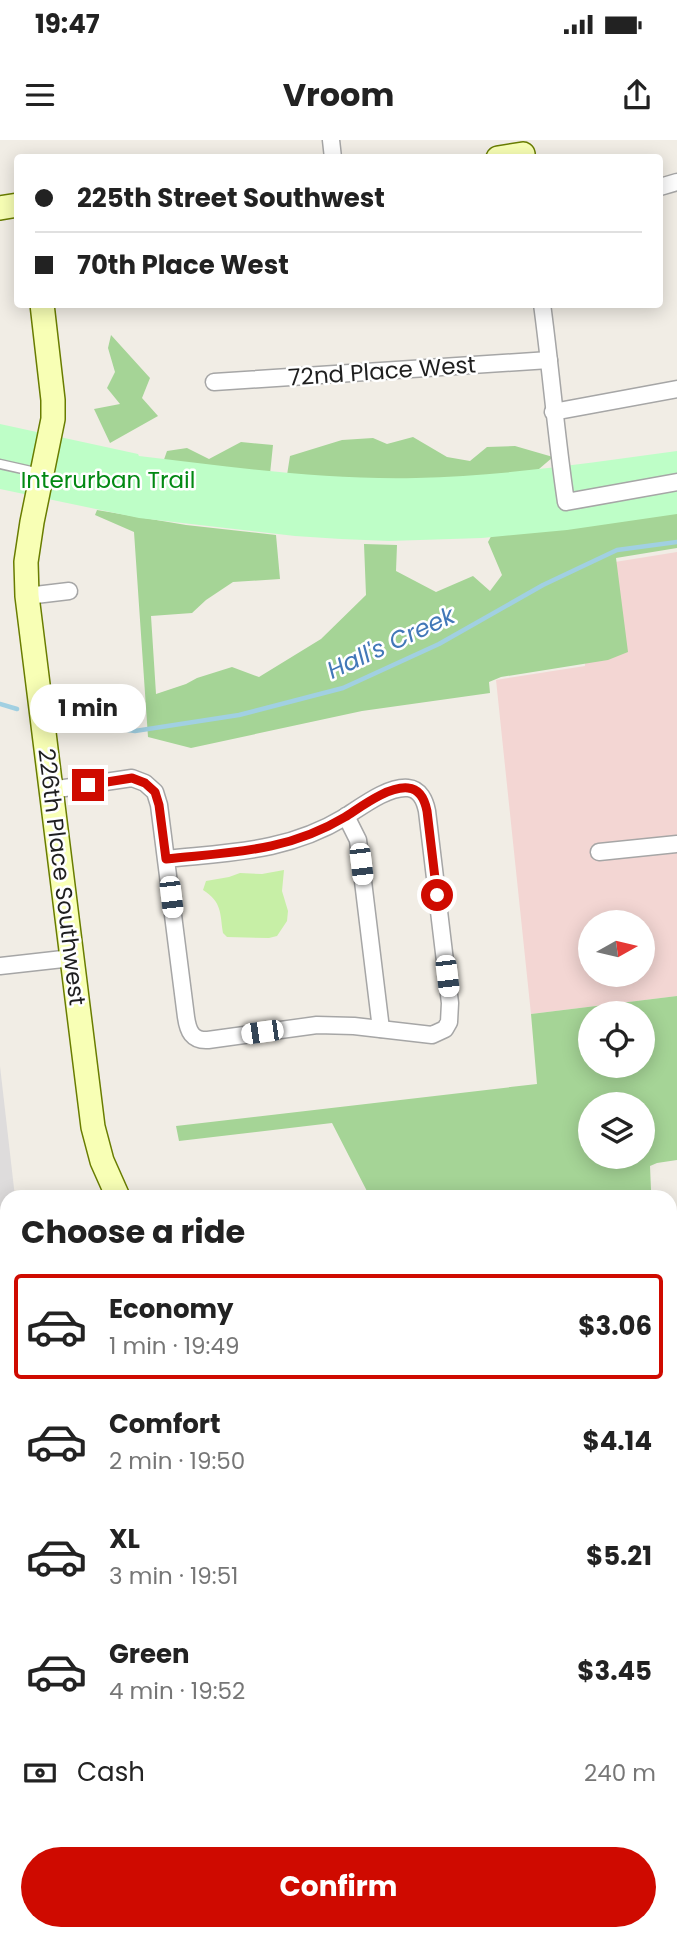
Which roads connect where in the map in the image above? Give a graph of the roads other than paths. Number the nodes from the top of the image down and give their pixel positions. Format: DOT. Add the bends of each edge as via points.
graph roads {
  1 [pos="42,308"];
  2 [pos="542,308"];
  3 [pos="549,360"];
  4 [pos="214,382"];
  5 [pos="677,389"];
  6 [pos="553,412"];
  7 [pos="0,464"];
  8 [pos="43,474"];
  9 [pos="677,482"];
  10 [pos="69,591"];
  11 [pos="27,596"];
  12 [pos="51,790"];
  13 [pos="346,816"];
  14 [pos="677,844"];
  15 [pos="599,852"];
  16 [pos="166,859"];
  17 [pos="72,958"];
  18 [pos="0,966"];
  19 [pos="381,1029"];
  20 [pos="115,1190"];
  1 -- 8 [label="street, 226th Place Southwest" via="53,400"];
  2 -- 3 [label="street"];
  3 -- 4 [label="street, 72nd Place West"];
  3 -- 6 [label="street"];
  5 -- 6 [label="street"];
  6 -- 9 [label="street" via="566,502"];
  7 -- 8 [label="lane"];
  8 -- 11 [label="street, 226th Place Southwest" via="26,562"];
  10 -- 11 [label="street"];
  11 -- 12 [label="street, 226th Place Southwest"];
  12 -- 16 [label="street" via="132,778 145,783 155,792 159,805"];
  12 -- 17 [label="street, 226th Place Southwest"];
  13 -- 16 [label="street" via="289,843"];
  13 -- 19 [label="street" via="358,840"];
  13 -- 19 [label="street" via="365,803 407,788 421,795 427,811 450,1022 432,1035"];
  14 -- 15 [label="street"];
  16 -- 19 [label="street" via="192,1036 208,1040 317,1025"];
  17 -- 18 [label="street"];
  17 -- 20 [label="street, 226th Place Southwest" via="95,1136"];
}
